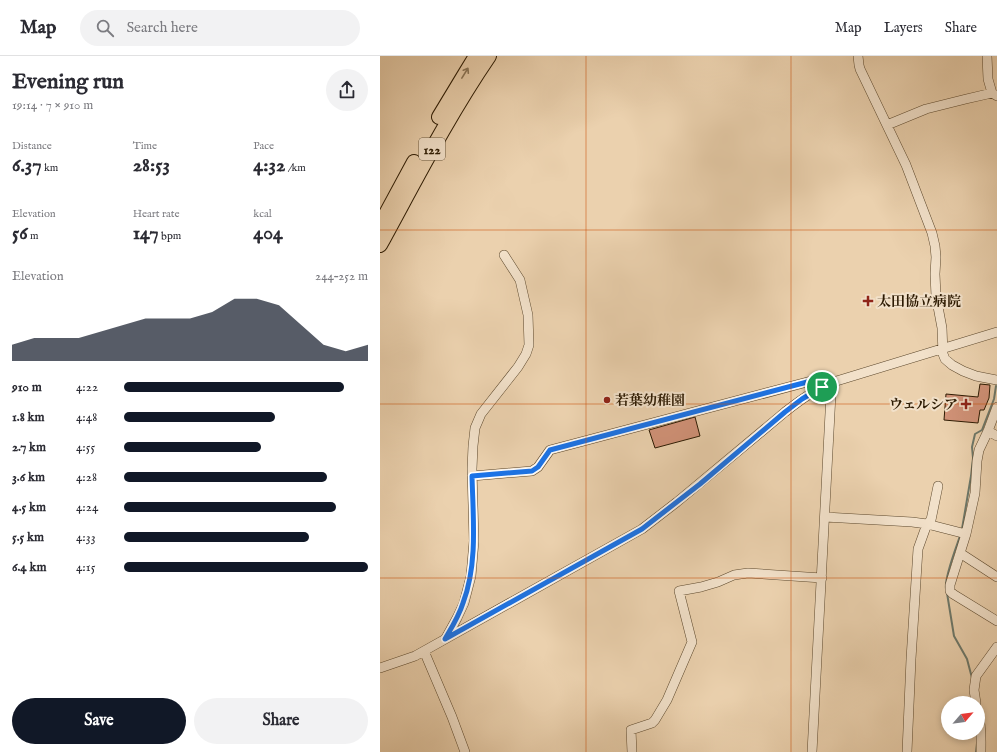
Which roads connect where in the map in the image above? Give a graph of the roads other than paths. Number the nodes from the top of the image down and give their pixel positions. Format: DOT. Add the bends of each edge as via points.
graph roads {
  1 [pos="476,56"];
  2 [pos="489,56"];
  3 [pos="858,56"];
  4 [pos="987,56"];
  5 [pos="995,95"];
  6 [pos="887,125"];
  7 [pos="385,207"];
  8 [pos="380,224"];
  9 [pos="380,245"];
  10 [pos="504,255"];
  11 [pos="997,332"];
  12 [pos="943,349"];
  13 [pos="997,380"];
  14 [pos="830,382"];
  15 [pos="822,387"];
  16 [pos="997,407"];
  17 [pos="988,431"];
  18 [pos="997,436"];
  19 [pos="472,476"];
  20 [pos="938,486"];
  21 [pos="824,517"];
  22 [pos="927,524"];
  23 [pos="966,534"];
  24 [pos="960,554"];
  25 [pos="997,577"];
  26 [pos="822,578"];
  27 [pos="997,621"];
  28 [pos="445,639"];
  29 [pos="997,646"];
  30 [pos="424,651"];
  31 [pos="380,668"];
  32 [pos="975,696"];
  33 [pos="982,740"];
  34 [pos="465,752"];
  35 [pos="632,752"];
  36 [pos="812,752"];
  37 [pos="907,752"];
  38 [pos="981,752"];
  7 -- 1 [label="highway, 122, one-way"];
  2 -- 9 [label="highway, 122" via="447,122"];
  3 -- 6 [label="street" via="858,65"];
  4 -- 5 [label="street" via="988,80"];
  5 -- 6 [label="street" via="926,109"];
  6 -- 12 [label="street" via="906,165 934,240 935,287"];
  7 -- 8 [label="highway, 122"];
  10 -- 19 [label="street" via="520,280 528,315 529,346 518,367 481,414 473,446"];
  11 -- 12 [label="street"];
  12 -- 13 [label="street" via="945,359 952,365 976,376"];
  12 -- 14 [label="street"];
  14 -- 15 [label="street"];
  14 -- 21 [label="street"];
  15 -- 19 [label="street" via="811,381 550,450 532,471"];
  15 -- 28 [label="street" via="785,412 642,529"];
  16 -- 17 [label="street"];
  17 -- 18 [label="street"];
  17 -- 23 [label="street" via="979,450 975,493"];
  19 -- 28 [label="street" via="474,541 470,576 464,603"];
  20 -- 22 [label="street" via="931,520"];
  21 -- 22 [label="street"];
  21 -- 26 [label="street"];
  22 -- 23 [label="street"];
  22 -- 37 [label="street" via="918,549"];
  23 -- 24 [label="street"];
  24 -- 25 [label="street"];
  24 -- 27 [label="street" via="950,591"];
  26 -- 35 [label="street" via="734,575 701,587 679,591 692,642 667,700 655,720 631,730"];
  26 -- 36 [label="street"];
  28 -- 30 [label="street"];
  29 -- 32 [label="street" via="976,676"];
  30 -- 31 [label="street"];
  30 -- 34 [label="street"];
  33 -- 38 [label="street"];
}
